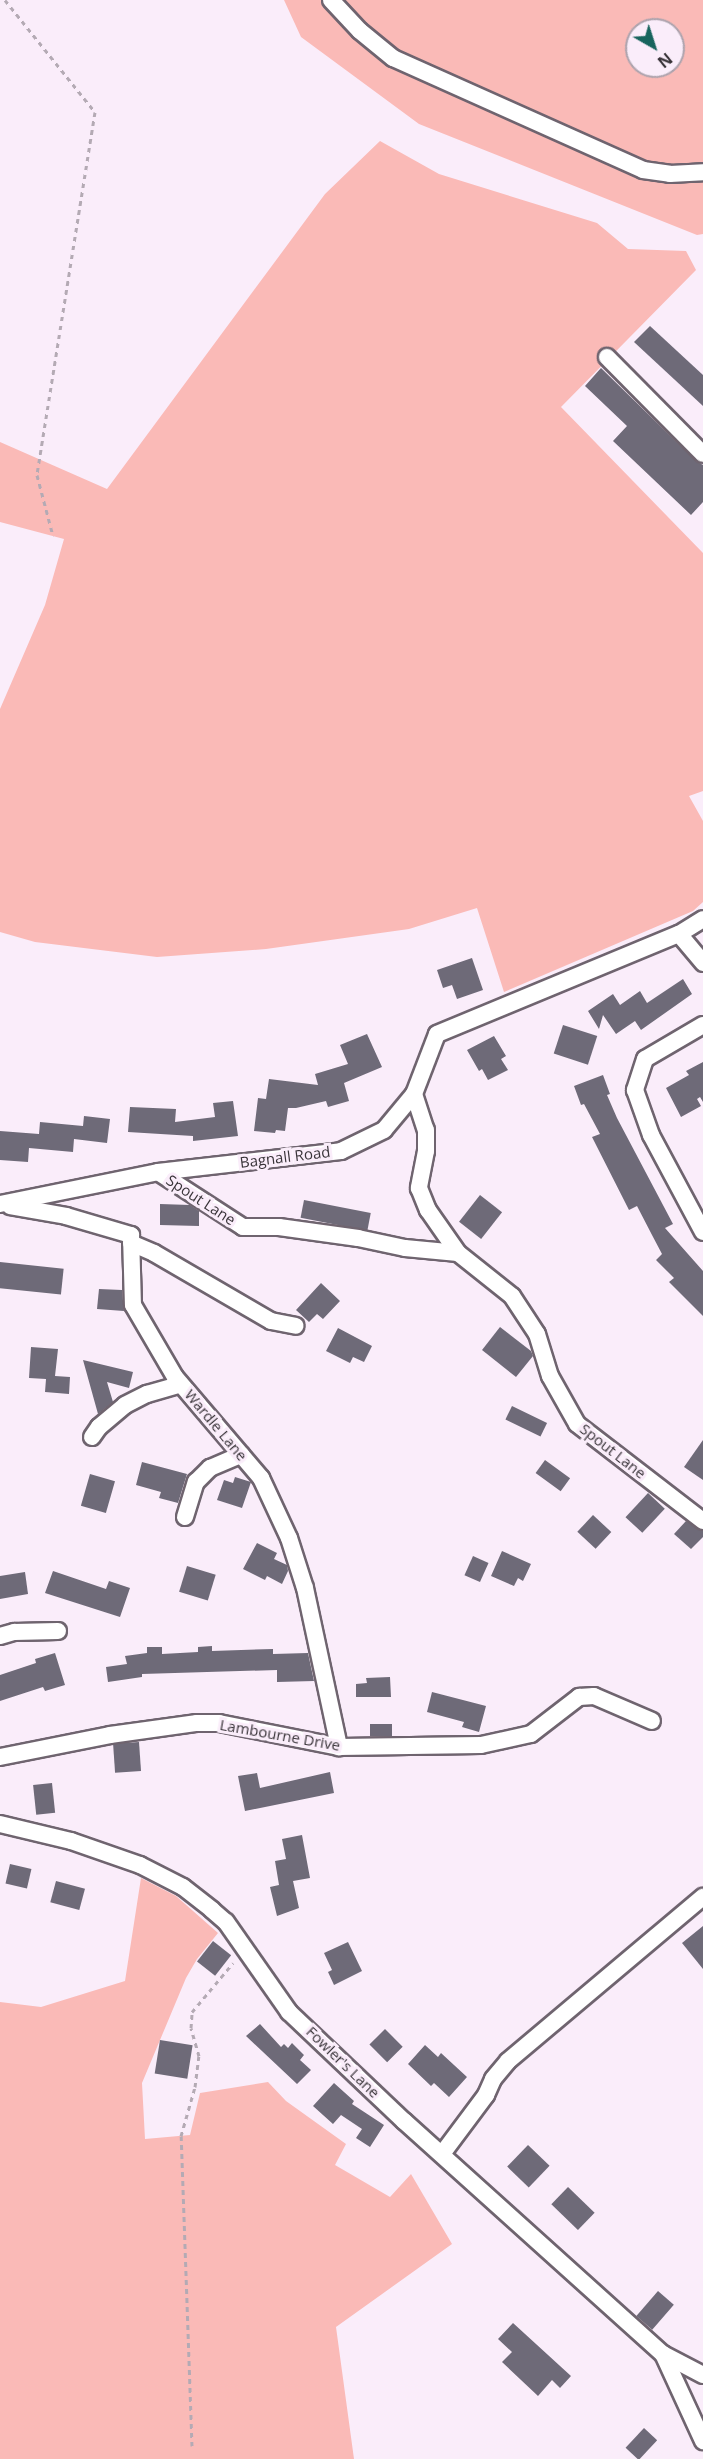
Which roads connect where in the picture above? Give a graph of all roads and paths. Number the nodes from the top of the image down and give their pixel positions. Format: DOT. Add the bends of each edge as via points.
graph roads {
  1 [pos="5,0"];
  2 [pos="331,0"];
  3 [pos="703,172"];
  4 [pos="607,357"];
  5 [pos="703,454"];
  6 [pos="53,536"];
  7 [pos="703,919"];
  8 [pos="679,934"];
  9 [pos="703,963"];
  10 [pos="703,1025"];
  11 [pos="414,1094"];
  12 [pos="158,1172"];
  13 [pos="0,1204"];
  14 [pos="703,1232"];
  15 [pos="131,1243"];
  16 [pos="458,1253"];
  17 [pos="296,1326"];
  18 [pos="181,1384"];
  19 [pos="92,1437"];
  20 [pos="241,1455"];
  21 [pos="185,1517"];
  22 [pos="703,1521"];
  23 [pos="58,1631"];
  24 [pos="0,1636"];
  25 [pos="652,1721"];
  26 [pos="339,1747"];
  27 [pos="0,1756"];
  28 [pos="0,1824"];
  29 [pos="703,1897"];
  30 [pos="245,1949"];
  31 [pos="442,2154"];
  32 [pos="663,2354"];
  33 [pos="703,2375"];
  34 [pos="703,2441"];
  35 [pos="192,2446"];
  1 -- 6 [label="path" via="95,112 37,476"];
  2 -- 3 [label="street" via="393,58 643,170 670,174"];
  4 -- 5 [label="street"];
  7 -- 8 [label="street, Bagnall Road"];
  8 -- 9 [label="street"];
  8 -- 11 [label="street, Bagnall Road" via="437,1034"];
  10 -- 14 [label="street" via="645,1059 635,1090 651,1135"];
  11 -- 12 [label="street, Bagnall Road" via="384,1130 341,1150"];
  11 -- 16 [label="street, Spout Lane" via="426,1130 419,1188 428,1210"];
  12 -- 13 [label="street, Bagnall Road"];
  12 -- 16 [label="street, Spout Lane" via="243,1227 279,1227"];
  13 -- 15 [label="street" via="66,1216 131,1235"];
  15 -- 17 [label="street" via="271,1322"];
  15 -- 18 [label="street, Wardle Lane" via="133,1305"];
  16 -- 22 [label="street, Spout Lane" via="512,1296 537,1334 550,1376 577,1425"];
  18 -- 19 [label="street" via="125,1405"];
  18 -- 20 [label="street, Wardle Lane"];
  20 -- 21 [label="street" via="210,1468 196,1482"];
  20 -- 26 [label="street, Wardle Lane" via="261,1478 289,1538 305,1588"];
  23 -- 24 [label="street"];
  25 -- 26 [label="street, Lambourne Drive" via="594,1696 579,1697 531,1734 481,1745"];
  26 -- 27 [label="street, Lambourne Drive" via="219,1723 197,1723 110,1734"];
  28 -- 30 [label="street, Fowler's Lane" via="71,1841 140,1865 183,1887 212,1910"];
  29 -- 31 [label="street" via="508,2061"];
  30 -- 31 [label="street, Fowler's Lane" via="289,2012"];
  30 -- 35 [label="path" via="192,2012 191,2028 199,2056 181,2136"];
  31 -- 32 [label="street, Fowler's Lane"];
  32 -- 33 [label="street"];
  32 -- 34 [label="street"];
}
